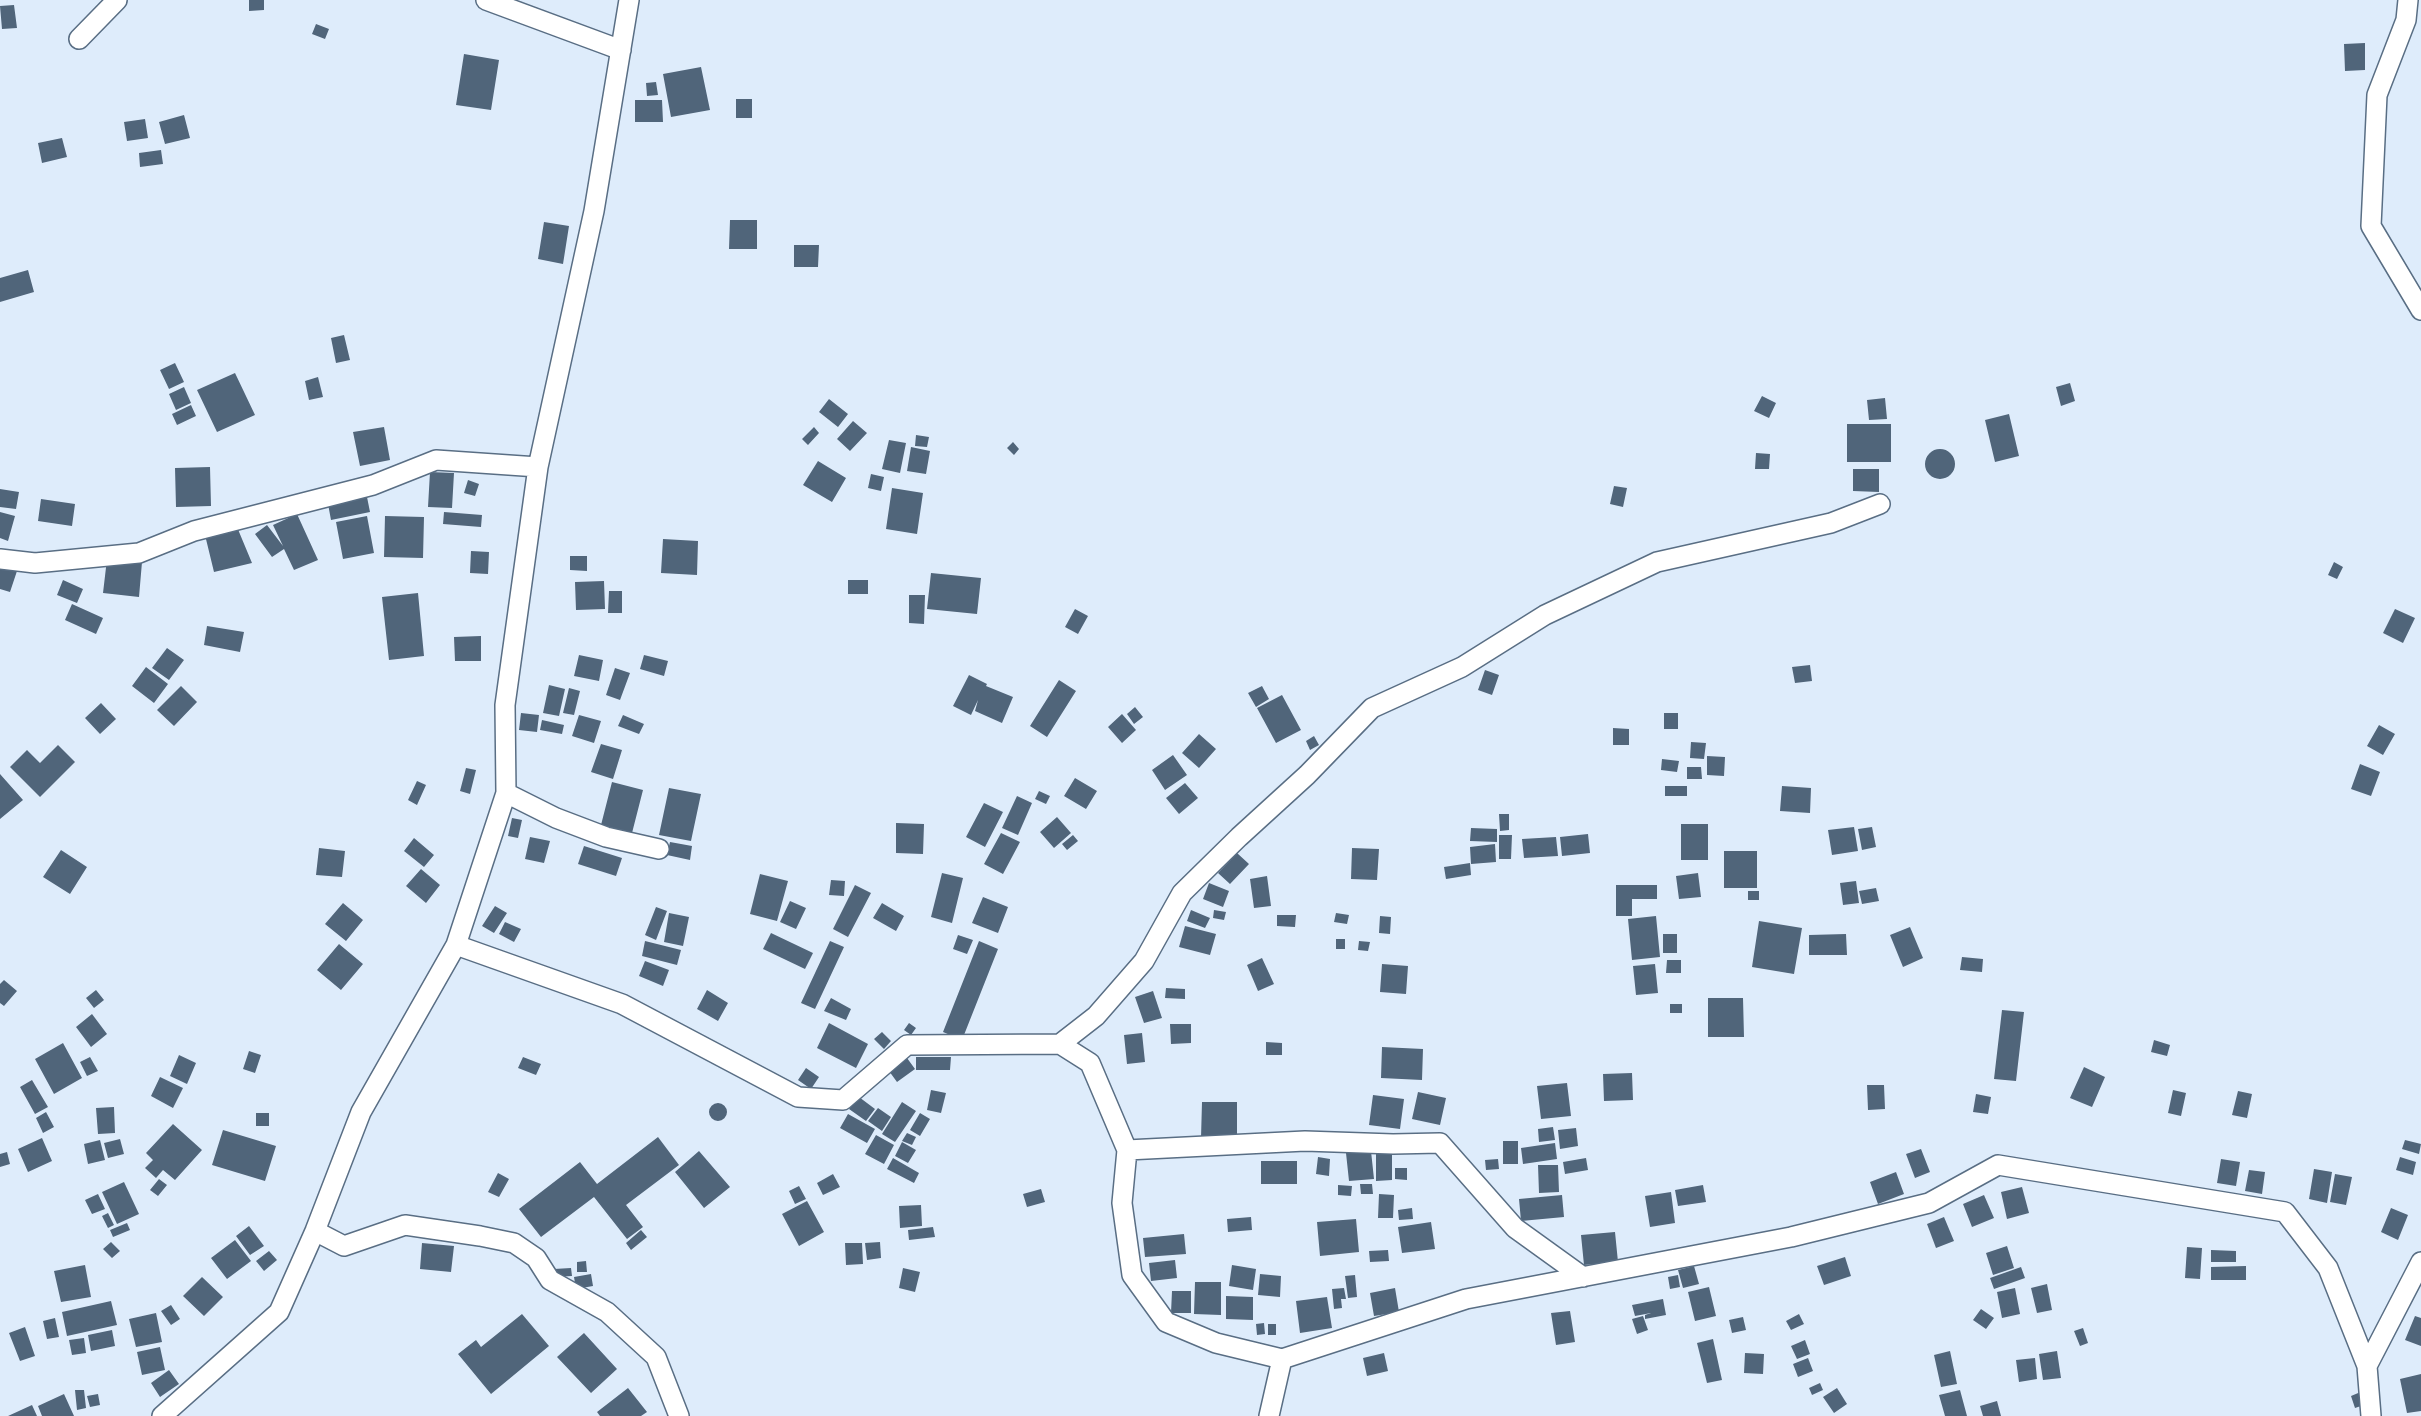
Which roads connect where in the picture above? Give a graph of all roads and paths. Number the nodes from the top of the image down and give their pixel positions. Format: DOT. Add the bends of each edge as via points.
graph roads {
  1 [pos="117,0"];
  2 [pos="486,0"];
  3 [pos="629,0"];
  4 [pos="2408,0"];
  5 [pos="79,39"];
  6 [pos="621,50"];
  7 [pos="2421,310"];
  8 [pos="538,467"];
  9 [pos="1880,504"];
  10 [pos="0,558"];
  11 [pos="506,793"];
  12 [pos="659,849"];
  13 [pos="456,945"];
  14 [pos="1060,1044"];
  15 [pos="1127,1150"];
  16 [pos="315,1231"];
  17 [pos="2421,1262"];
  18 [pos="1583,1277"];
  19 [pos="1282,1359"];
  20 [pos="2367,1366"];
  21 [pos="162,1416"];
  22 [pos="679,1416"];
  23 [pos="1269,1416"];
  24 [pos="2371,1416"];
  1 -- 5 [label="street"];
  2 -- 6 [label="street"];
  3 -- 6 [label="street"];
  4 -- 7 [label="street" via="2406,20 2378,95 2371,226"];
  6 -- 8 [label="street" via="594,211"];
  8 -- 10 [label="street" via="436,460 373,485 194,531 139,553 35,563"];
  8 -- 11 [label="street" via="505,705"];
  9 -- 14 [label="street" via="1831,523 1657,562 1545,614 1462,667 1373,708 1182,893 1144,961 1096,1016"];
  11 -- 12 [label="street" via="606,837"];
  11 -- 13 [label="street"];
  13 -- 14 [label="street" via="622,1004 798,1097 843,1100 907,1045"];
  13 -- 16 [label="street" via="361,1112"];
  14 -- 15 [label="street" via="1090,1063"];
  15 -- 18 [label="street" via="1305,1141 1440,1143 1515,1228"];
  15 -- 19 [label="street" via="1122,1203 1132,1275 1166,1322 1216,1343"];
  16 -- 21 [label="street" via="279,1312"];
  16 -- 22 [label="street" via="344,1246 405,1225 514,1243 536,1258 550,1280 607,1312 656,1357"];
  17 -- 20 [label="street"];
  18 -- 19 [label="street" via="1466,1299"];
  18 -- 20 [label="street" via="1791,1237 1929,1203 1998,1165 2285,1212 2328,1268"];
  19 -- 23 [label="street"];
  20 -- 24 [label="street"];
}
